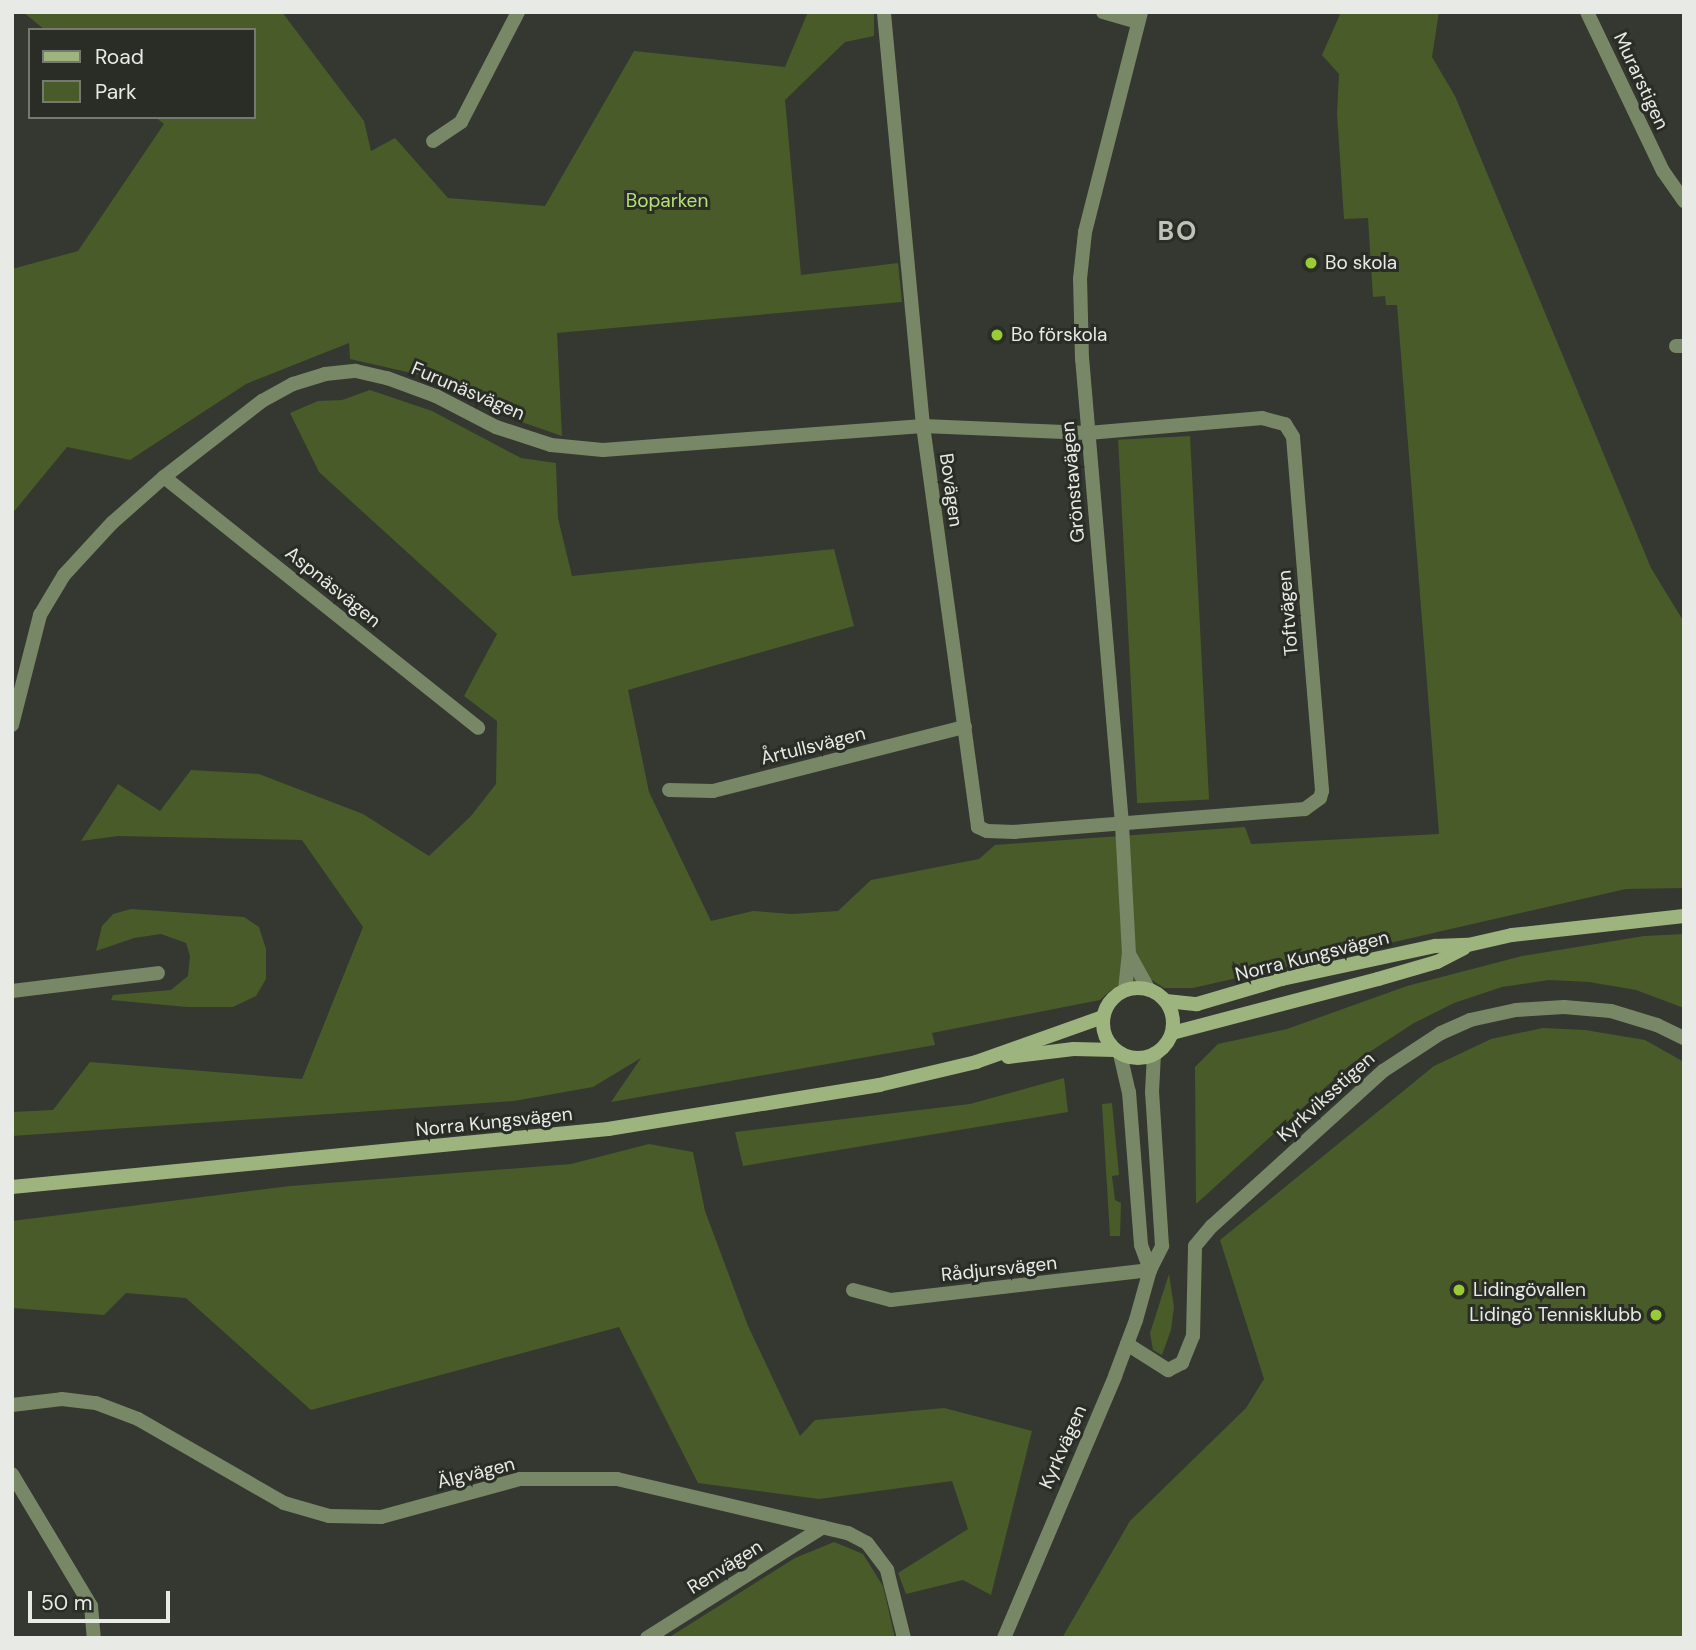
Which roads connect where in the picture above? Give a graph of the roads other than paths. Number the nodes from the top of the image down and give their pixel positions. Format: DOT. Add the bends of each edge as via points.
graph roads {
  1 [pos="518,12"];
  2 [pos="884,12"];
  3 [pos="1102,12"];
  4 [pos="1587,12"];
  5 [pos="1140,17"];
  6 [pos="433,141"];
  7 [pos="1684,201"];
  8 [pos="923,426"];
  9 [pos="1088,433"];
  10 [pos="164,477"];
  11 [pos="12,725"];
  12 [pos="965,727"];
  13 [pos="478,728"];
  14 [pos="669,790"];
  15 [pos="1122,824"];
  16 [pos="1684,916"];
  17 [pos="1468,945"];
  18 [pos="1129,954"];
  19 [pos="158,973"];
  20 [pos="1125,990"];
  21 [pos="1149,990"];
  22 [pos="12,991"];
  23 [pos="1166,1002"];
  24 [pos="1103,1017"];
  25 [pos="1172,1033"];
  26 [pos="1684,1038"];
  27 [pos="1118,1052"];
  28 [pos="1153,1055"];
  29 [pos="976,1062"];
  30 [pos="12,1187"];
  31 [pos="1150,1270"];
  32 [pos="853,1290"];
  33 [pos="1128,1344"];
  34 [pos="12,1405"];
  35 [pos="12,1474"];
  36 [pos="823,1527"];
  37 [pos="94,1638"];
  38 [pos="647,1638"];
  39 [pos="904,1638"];
  40 [pos="1004,1638"];
  1 -- 6 [label="street" via="461,122"];
  2 -- 8 [label="street, Bovägen"];
  3 -- 5 [label="street"];
  4 -- 7 [label="street, Murarstigen" via="1663,171"];
  5 -- 9 [label="street, Grönstavägen" via="1083,245 1080,332"];
  8 -- 9 [label="street, Furunäsvägen"];
  8 -- 10 [label="street, Furunäsvägen" via="603,450 551,445 496,427 436,396 356,371 293,384 262,401"];
  8 -- 12 [label="street, Bovägen"];
  9 -- 15 [label="street, Grönstavägen"];
  9 -- 15 [label="street, Toftvägen" via="1262,418 1285,424 1293,437 1320,798 1305,808"];
  10 -- 11 [label="street, Furunäsvägen" via="111,523 64,575 40,615"];
  10 -- 13 [label="street, Aspnäsvägen"];
  12 -- 14 [label="street, Årtullsvägen" via="713,791"];
  12 -- 15 [label="street, Bovägen" via="978,827 1015,832"];
  15 -- 18 [label="street, Grönstavägen"];
  16 -- 17 [label="main road, Norra Kungsvägen" via="1512,935"];
  17 -- 23 [label="main road, Norra Kungsvägen" via="1435,946 1282,979 1197,1004"];
  17 -- 25 [label="main road, Norra Kungsvägen" via="1437,962"];
  18 -- 20 [label="street, Grönstavägen"];
  18 -- 21 [label="street, Grönstavägen"];
  19 -- 22 [label="street"];
  20 -- 21 [label="main road"];
  20 -- 24 [label="main road" via="1108,1004"];
  21 -- 23 [label="main road"];
  23 -- 25 [label="main road"];
  24 -- 27 [label="main road" via="1107,1040"];
  24 -- 29 [label="main road, Norra Kungsvägen"];
  25 -- 28 [label="main road"];
  26 -- 33 [label="street, Kyrkviksstigen" via="1611,1011 1564,1007 1516,1010 1470,1020 1441,1033 1383,1070 1195,1246 1193,1336 1182,1363 1168,1370"];
  27 -- 28 [label="main road" via="1132,1058"];
  27 -- 29 [label="main road, Norra Kungsvägen" via="1074,1049"];
  27 -- 31 [label="street" via="1129,1092 1141,1245"];
  28 -- 31 [label="street, Kyrkvägen" via="1162,1246"];
  29 -- 30 [label="main road, Norra Kungsvägen" via="879,1085 608,1129"];
  31 -- 32 [label="street, Rådjursvägen" via="891,1300"];
  31 -- 33 [label="street, Kyrkvägen"];
  33 -- 40 [label="street, Kyrkvägen"];
  34 -- 36 [label="street, Älgvägen" via="62,1399 96,1403 138,1419 284,1503 330,1516 381,1517 520,1479 617,1479"];
  35 -- 37 [label="street" via="91,1606"];
  36 -- 38 [label="street, Renvägen"];
  36 -- 39 [label="street, Älgvägen" via="867,1543 887,1570"];
}
